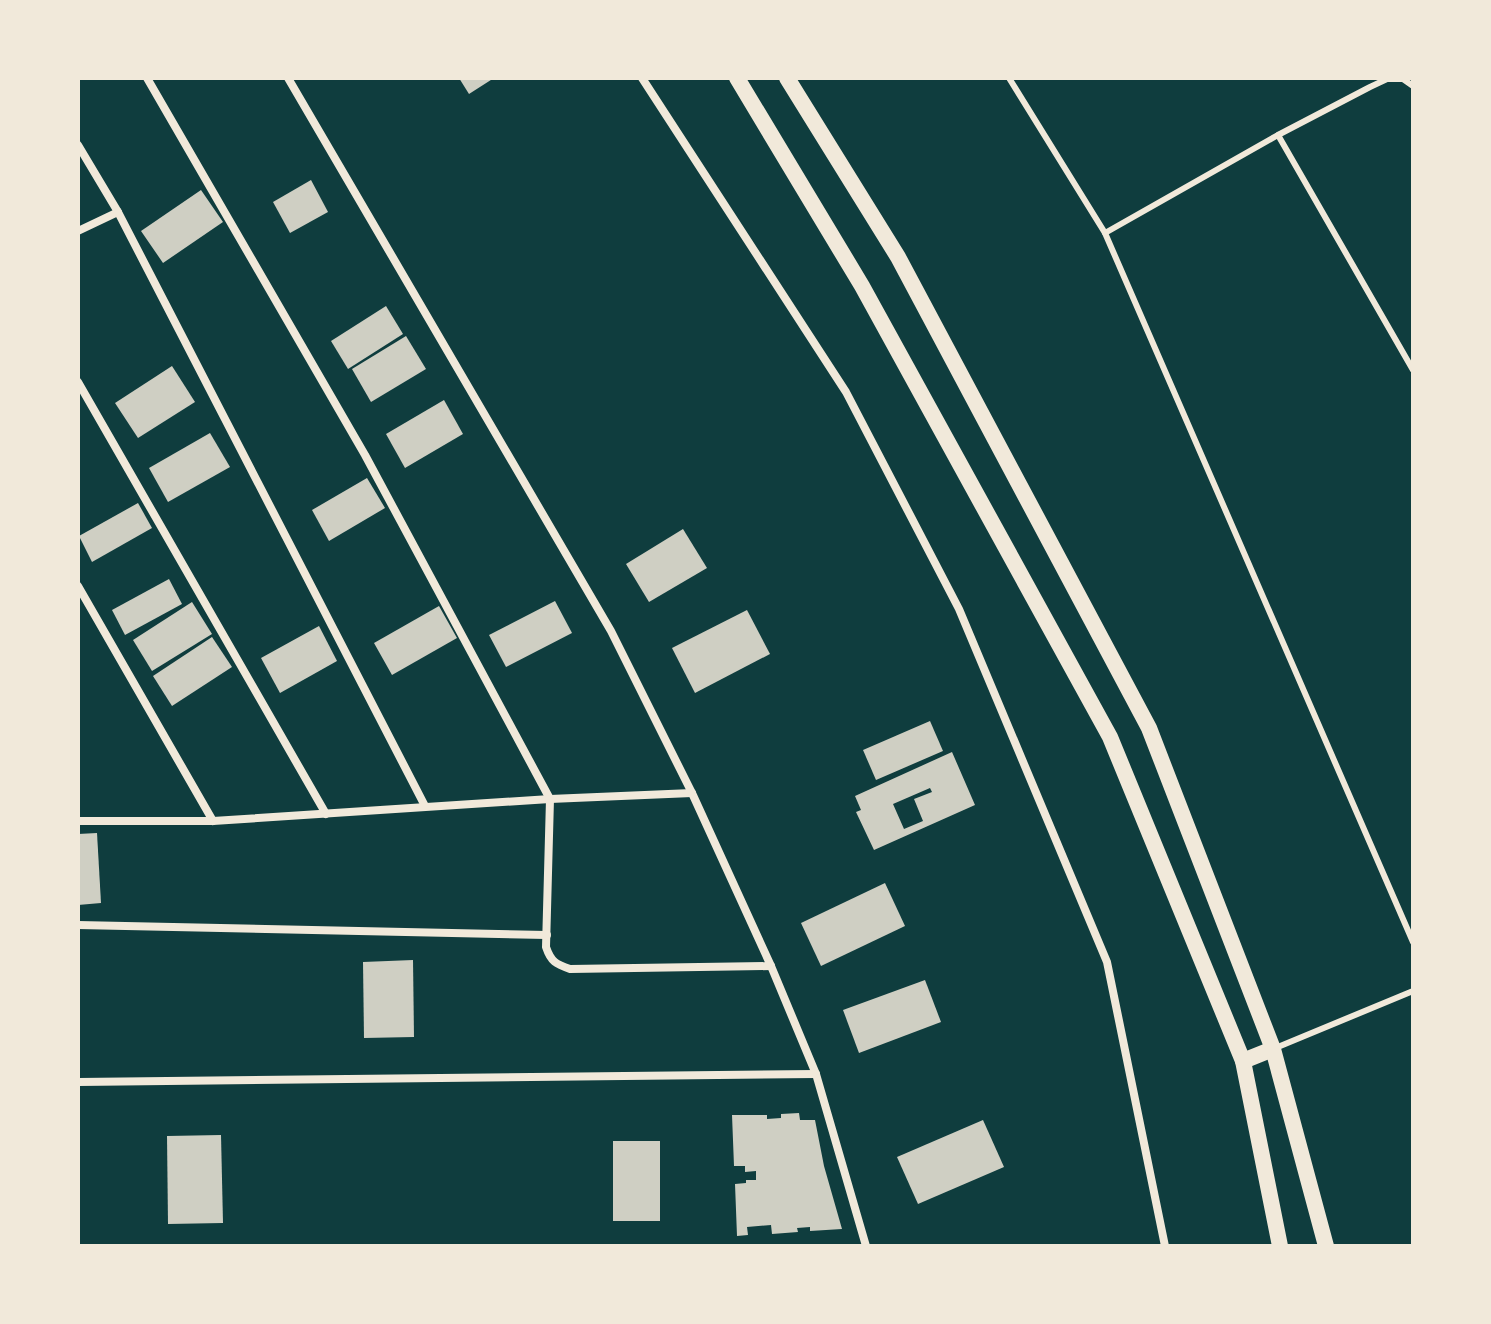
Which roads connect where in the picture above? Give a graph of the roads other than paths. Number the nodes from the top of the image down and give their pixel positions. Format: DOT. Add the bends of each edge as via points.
graph roads {
  1 [pos="147,78"];
  2 [pos="288,78"];
  3 [pos="642,78"];
  4 [pos="737,78"];
  5 [pos="787,78"];
  6 [pos="1009,78"];
  7 [pos="1413,86"];
  8 [pos="1278,135"];
  9 [pos="78,145"];
  10 [pos="118,212"];
  11 [pos="78,231"];
  12 [pos="1105,233"];
  13 [pos="1413,370"];
  14 [pos="78,382"];
  15 [pos="78,586"];
  16 [pos="692,793"];
  17 [pos="550,799"];
  18 [pos="425,806"];
  19 [pos="326,814"];
  20 [pos="78,821"];
  21 [pos="213,821"];
  22 [pos="78,925"];
  23 [pos="547,935"];
  24 [pos="1413,942"];
  25 [pos="771,966"];
  26 [pos="1413,991"];
  27 [pos="1273,1049"];
  28 [pos="1243,1061"];
  29 [pos="816,1074"];
  30 [pos="78,1082"];
  31 [pos="866,1246"];
  32 [pos="1165,1246"];
  33 [pos="1280,1246"];
  34 [pos="1326,1246"];
  1 -- 17 [label="street" via="365,455"];
  2 -- 16 [label="street" via="611,631"];
  3 -- 32 [label="street" via="846,392 959,609 1107,962"];
  4 -- 28 [label="main road" via="862,286 1110,737"];
  5 -- 27 [label="main road" via="898,257 1149,728"];
  6 -- 12 [label="lane"];
  7 -- 8 [label="lane" via="1403,79 1387,79"];
  8 -- 12 [label="lane"];
  8 -- 13 [label="lane"];
  9 -- 10 [label="street"];
  10 -- 11 [label="street"];
  10 -- 18 [label="street"];
  12 -- 24 [label="lane"];
  14 -- 19 [label="street"];
  15 -- 21 [label="street"];
  16 -- 17 [label="street"];
  16 -- 25 [label="street"];
  17 -- 18 [label="street"];
  17 -- 23 [label="street"];
  18 -- 19 [label="street"];
  19 -- 21 [label="street"];
  20 -- 21 [label="street"];
  22 -- 23 [label="street"];
  23 -- 25 [label="street" via="549,956 570,969"];
  25 -- 29 [label="street"];
  26 -- 27 [label="lane"];
  27 -- 28 [label="main road"];
  27 -- 34 [label="main road"];
  28 -- 33 [label="main road"];
  29 -- 30 [label="street"];
  29 -- 31 [label="street"];
}
